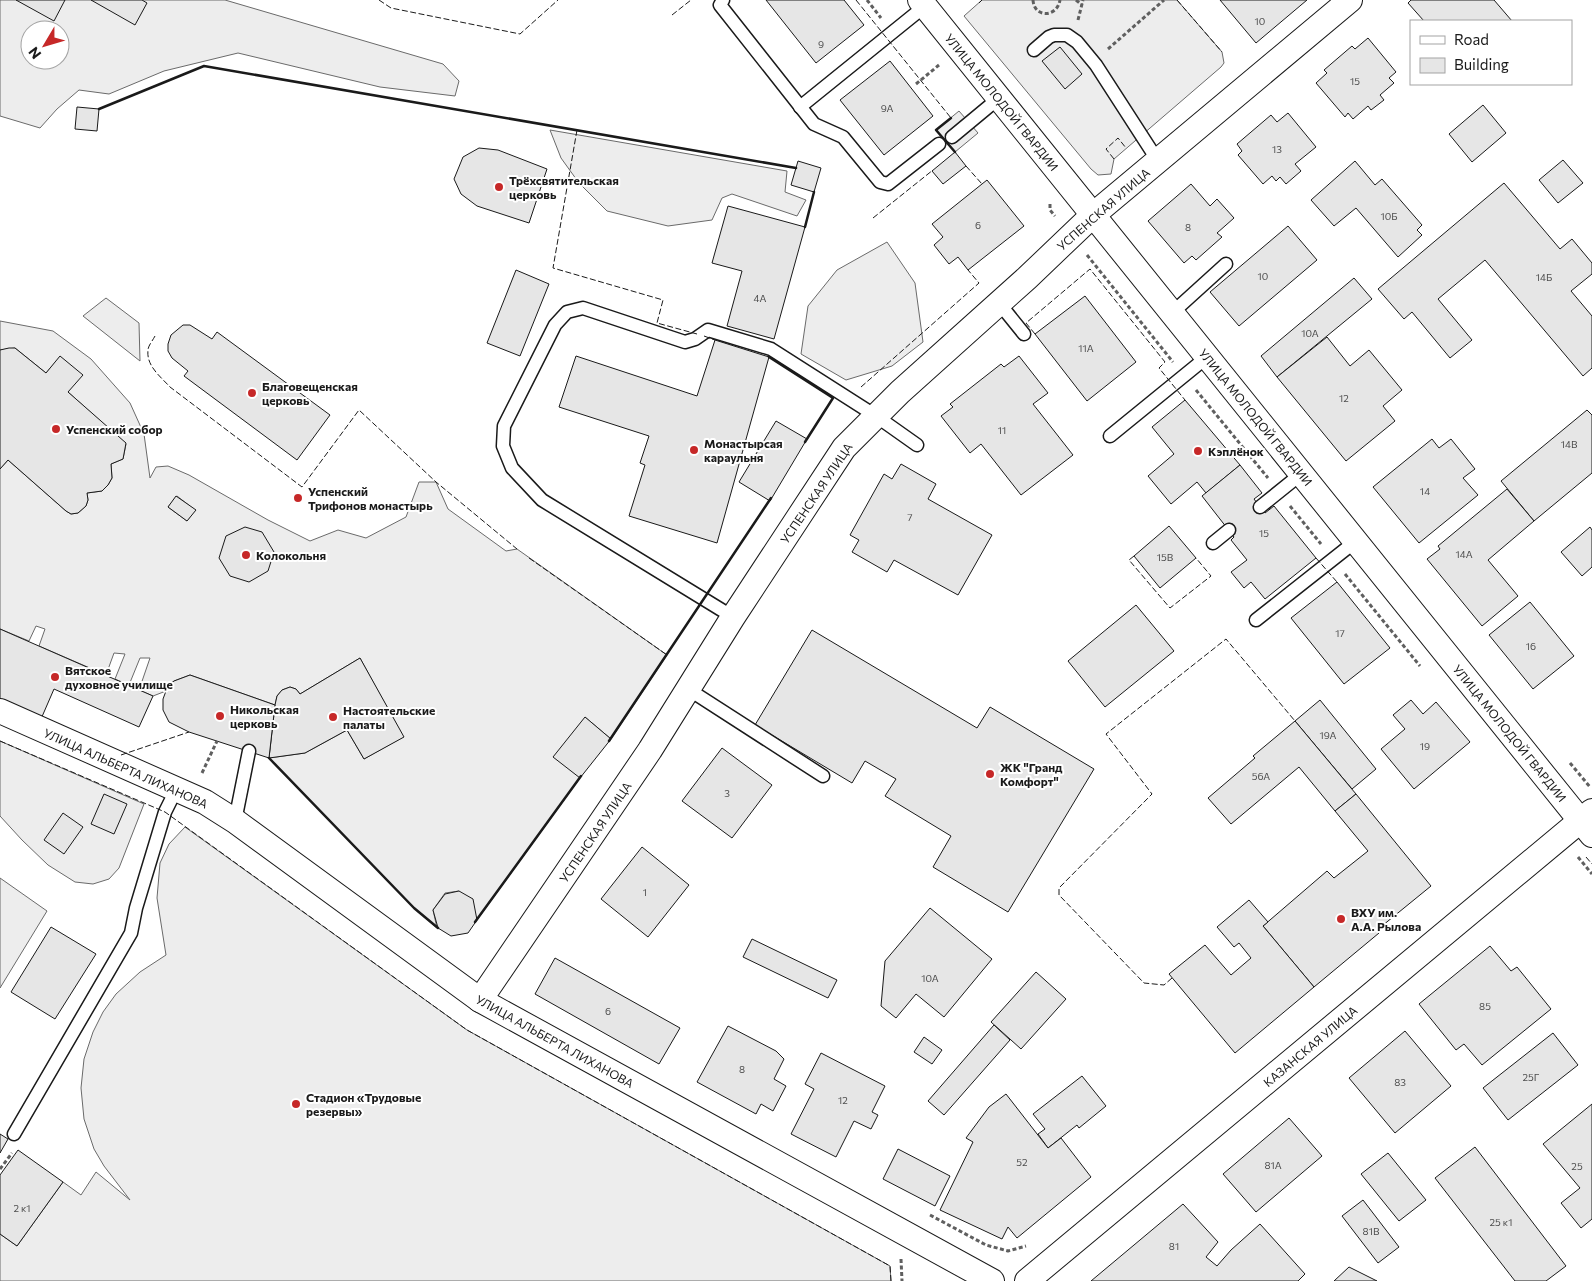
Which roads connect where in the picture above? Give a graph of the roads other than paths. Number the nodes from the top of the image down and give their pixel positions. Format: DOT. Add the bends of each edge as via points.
graph roads {
  1 [pos="723,0"];
  2 [pos="1350,0"];
  3 [pos="922,3"];
  4 [pos="1034,50"];
  5 [pos="999,98"];
  6 [pos="800,108"];
  7 [pos="952,137"];
  8 [pos="939,144"];
  9 [pos="1158,161"];
  10 [pos="1093,215"];
  11 [pos="1226,264"];
  12 [pos="999,303"];
  13 [pos="1172,313"];
  14 [pos="1024,334"];
  15 [pos="1208,357"];
  16 [pos="876,416"];
  17 [pos="1110,436"];
  18 [pos="917,445"];
  19 [pos="1301,474"];
  20 [pos="1260,506"];
  21 [pos="1230,530"];
  22 [pos="1356,542"];
  23 [pos="1213,543"];
  24 [pos="733,617"];
  25 [pos="1256,620"];
  26 [pos="688,689"];
  27 [pos="0,711"];
  28 [pos="249,751"];
  29 [pos="823,776"];
  30 [pos="184,793"];
  31 [pos="235,821"];
  32 [pos="1588,822"];
  33 [pos="480,1000"];
  34 [pos="14,1134"];
  35 [pos="992,1281"];
  36 [pos="1027,1281"];
  1 -- 6 [label="lane" via="720,5"];
  2 -- 9 [label="street, УСПЕНСКАЯ УЛИЦА"];
  3 -- 5 [label="street, УЛИЦА МОЛОДОЙ ГВАРДИИ"];
  3 -- 6 [label="lane"];
  4 -- 9 [label="lane" via="1054,35 1067,36 1077,42 1096,65"];
  5 -- 7 [label="lane"];
  5 -- 10 [label="street, УЛИЦА МОЛОДОЙ ГВАРДИИ"];
  6 -- 8 [label="lane" via="814,124 843,137 880,182 888,184"];
  9 -- 10 [label="street, УСПЕНСКАЯ УЛИЦА"];
  10 -- 12 [label="street, УСПЕНСКАЯ УЛИЦА"];
  10 -- 13 [label="street, УЛИЦА МОЛОДОЙ ГВАРДИИ"];
  11 -- 13 [label="lane"];
  12 -- 14 [label="lane"];
  12 -- 16 [label="street, УСПЕНСКАЯ УЛИЦА"];
  13 -- 15 [label="street, УЛИЦА МОЛОДОЙ ГВАРДИИ"];
  15 -- 17 [label="lane"];
  15 -- 19 [label="street, УЛИЦА МОЛОДОЙ ГВАРДИИ"];
  16 -- 18 [label="lane"];
  16 -- 24 [label="street, УСПЕНСКАЯ УЛИЦА" via="844,448"];
  16 -- 24 [label="lane" via="771,349 708,330 685,342 583,308 567,312 556,326 504,426 503,446 512,468 542,500"];
  19 -- 20 [label="lane"];
  19 -- 22 [label="street, УЛИЦА МОЛОДОЙ ГВАРДИИ"];
  21 -- 23 [label="lane"];
  22 -- 25 [label="lane"];
  22 -- 32 [label="street, УЛИЦА МОЛОДОЙ ГВАРДИИ"];
  24 -- 26 [label="street, УСПЕНСКАЯ УЛИЦА"];
  26 -- 29 [label="lane"];
  26 -- 33 [label="street, УСПЕНСКАЯ УЛИЦА"];
  27 -- 30 [label="street, УЛИЦА АЛЬБЕРТА ЛИХАНОВА"];
  28 -- 31 [label="lane"];
  30 -- 31 [label="street, УЛИЦА АЛЬБЕРТА ЛИХАНОВА"];
  30 -- 34 [label="lane" via="165,812 131,932"];
  31 -- 33 [label="street, УЛИЦА АЛЬБЕРТА ЛИХАНОВА"];
  32 -- 36 [label="street, КАЗАНСКАЯ УЛИЦА"];
  33 -- 35 [label="street, УЛИЦА АЛЬБЕРТА ЛИХАНОВА"];
}
